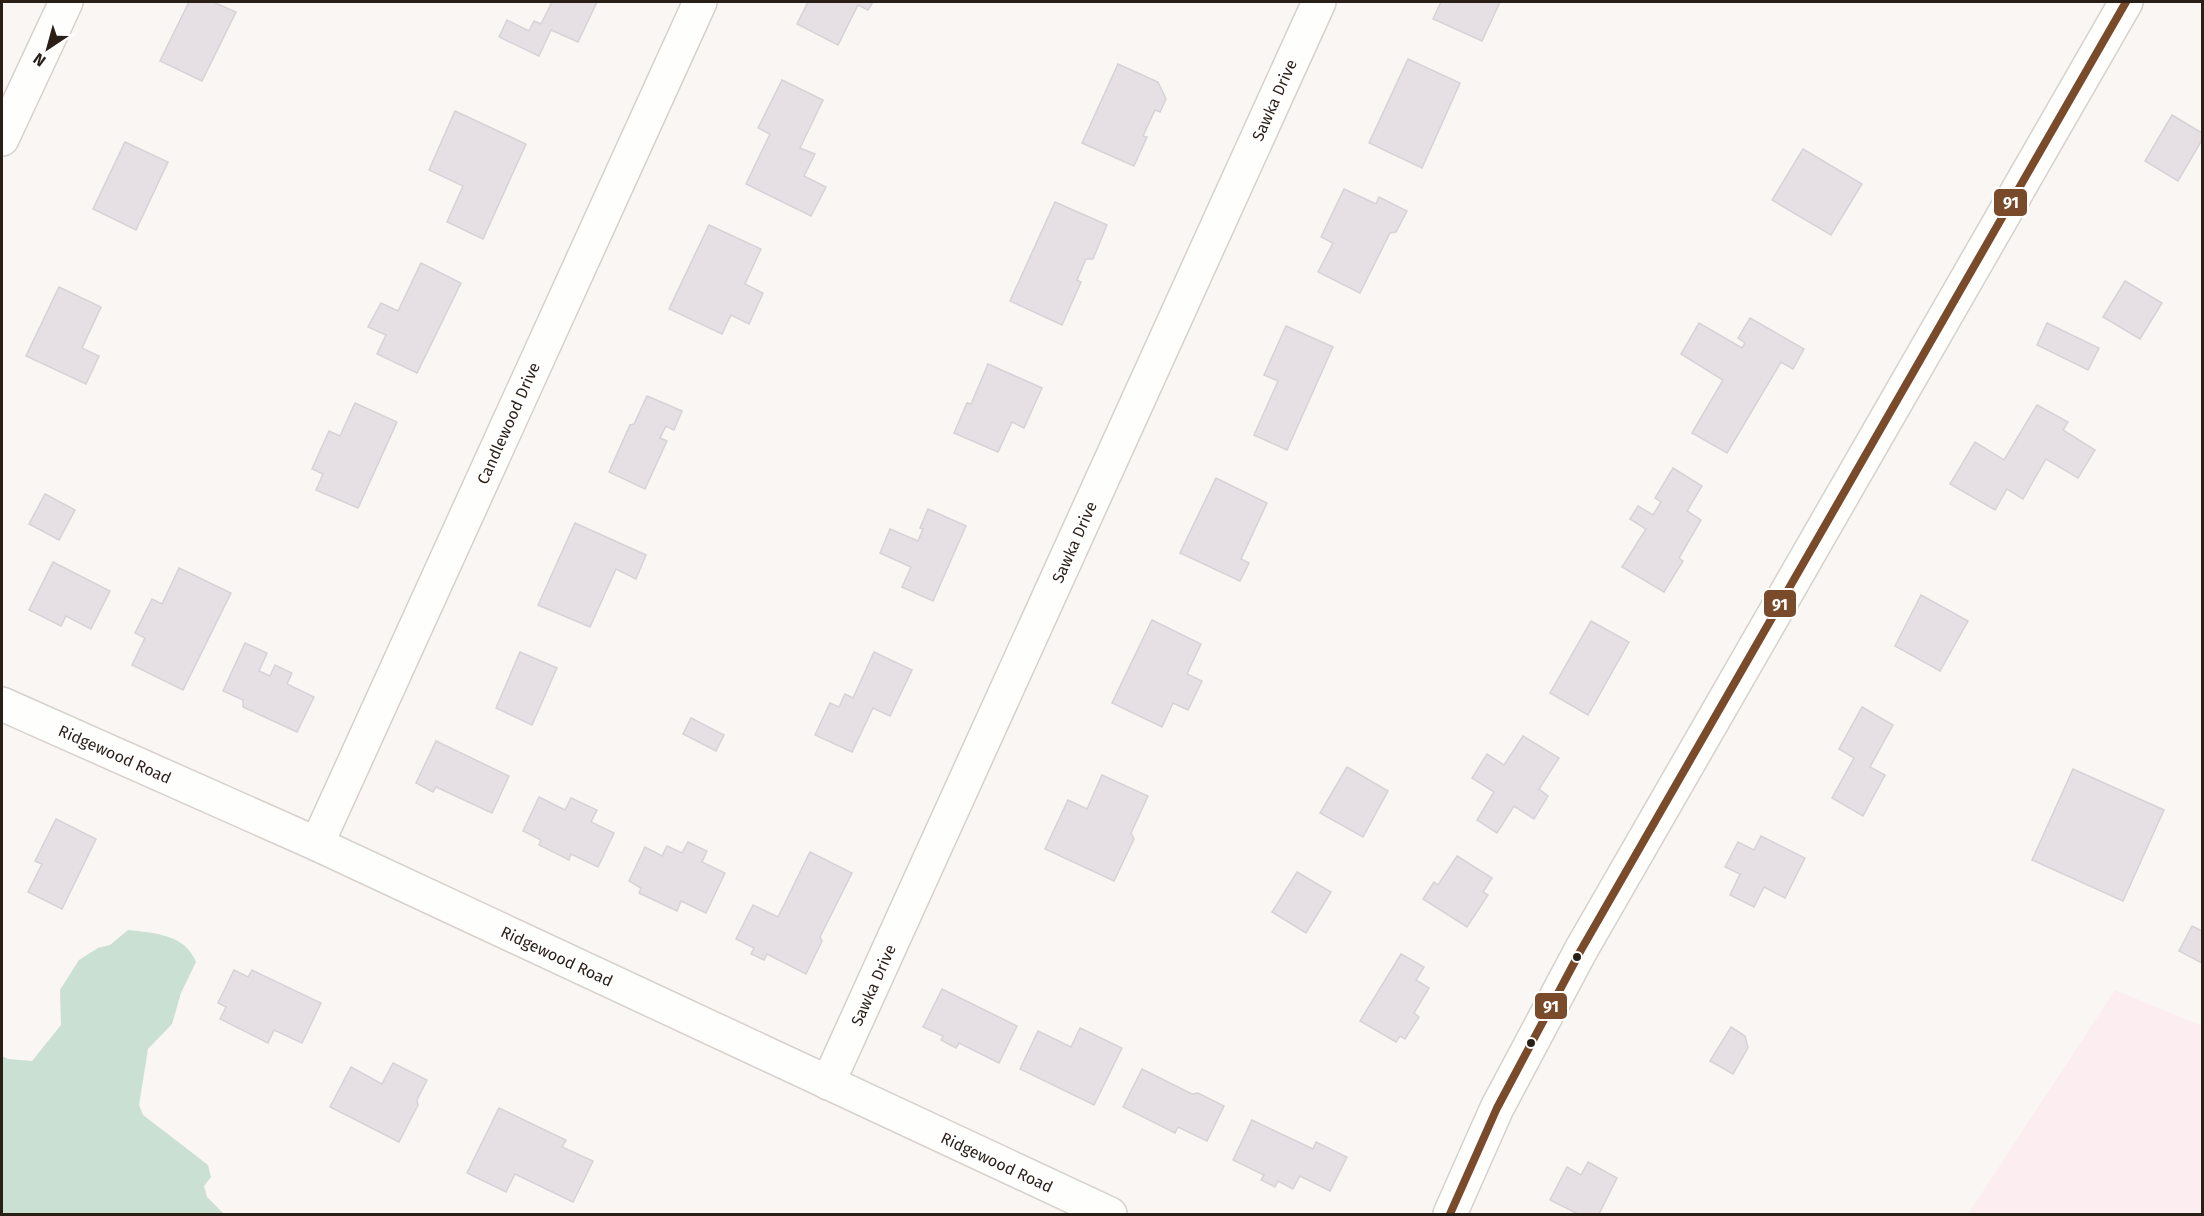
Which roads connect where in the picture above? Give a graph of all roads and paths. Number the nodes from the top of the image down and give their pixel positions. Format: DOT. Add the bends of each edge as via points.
graph roads {
  1 [pos="66,2"];
  2 [pos="700,2"];
  3 [pos="1319,2"];
  4 [pos="2126,2"];
  5 [pos="9,100"];
  6 [pos="2,139"];
  7 [pos="2,704"];
  8 [pos="316,844"];
  9 [pos="828,1083"];
  10 [pos="1110,1215"];
  11 [pos="1450,1215"];
  1 -- 5 [label="street"];
  2 -- 8 [label="street, Candlewood Drive"];
  3 -- 9 [label="street, Sawka Drive"];
  4 -- 11 [label="street" via="1576,959 1497,1108"];
  5 -- 6 [label="street"];
  7 -- 8 [label="street, Ridgewood Road"];
  8 -- 9 [label="street, Ridgewood Road"];
  9 -- 10 [label="street, Ridgewood Road"];
}
